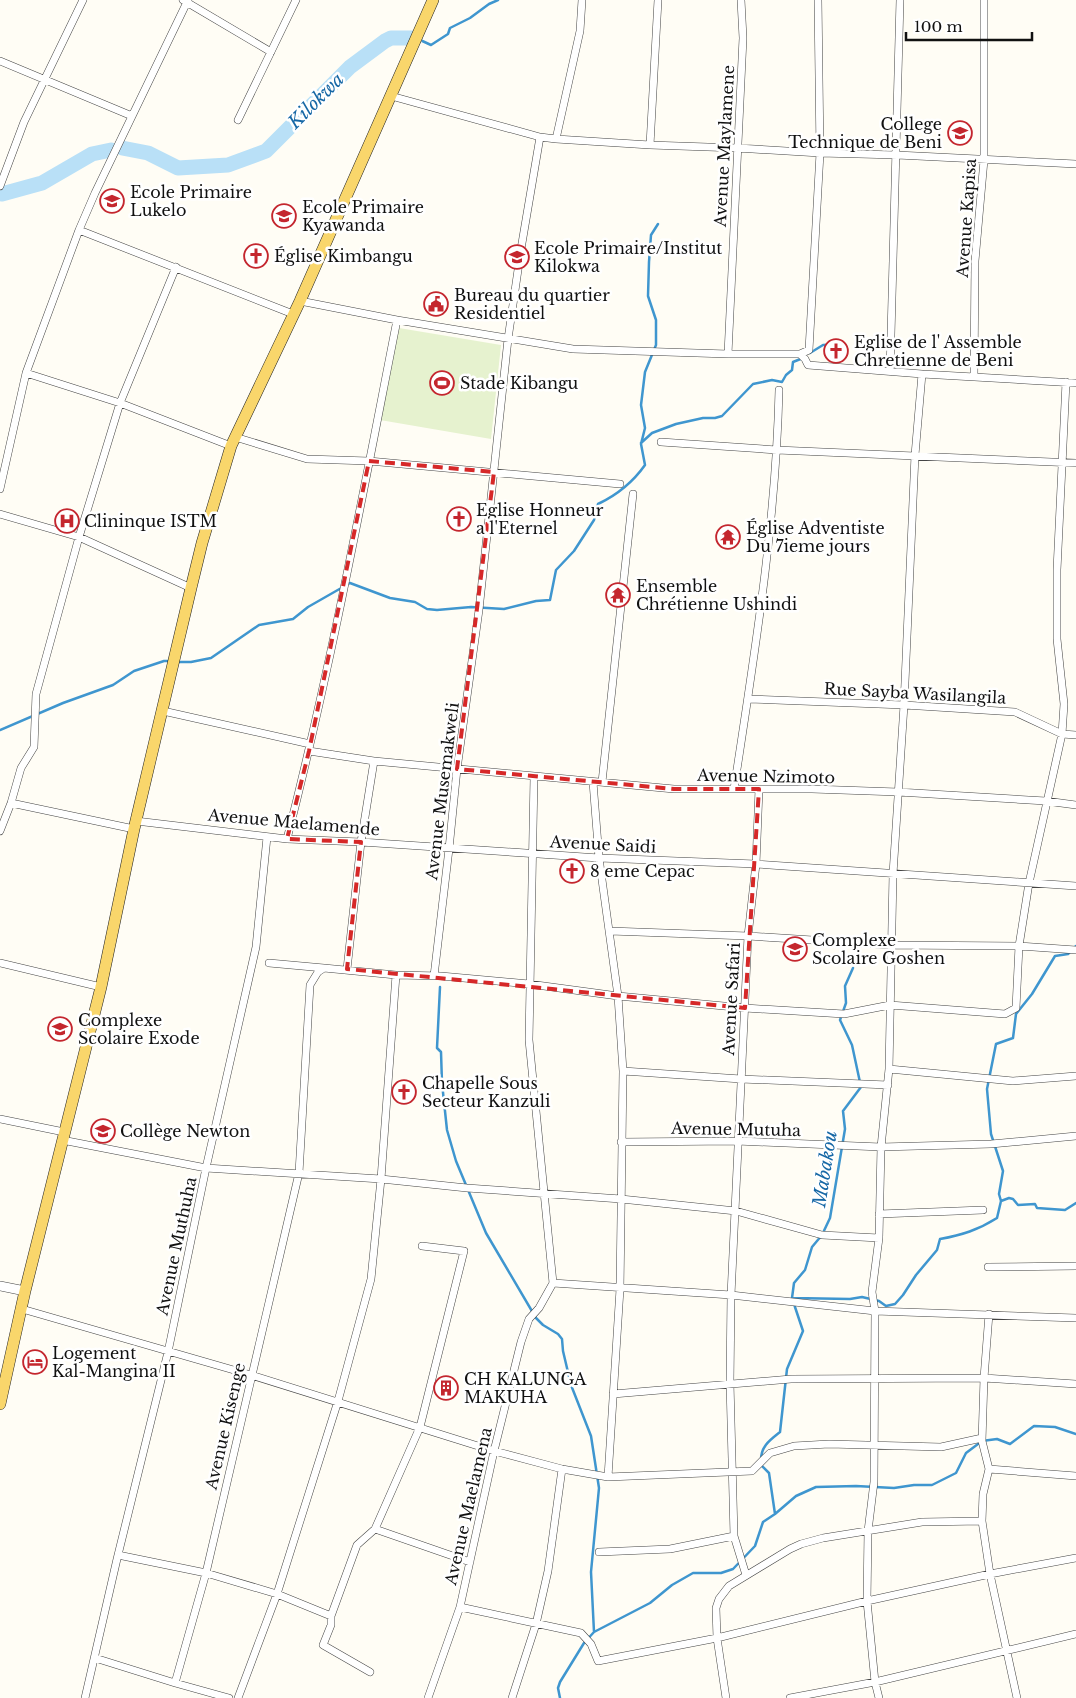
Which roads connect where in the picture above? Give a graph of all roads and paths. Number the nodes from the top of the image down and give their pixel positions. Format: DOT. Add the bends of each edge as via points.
graph roads {
  1 [pos="83,0"];
  2 [pos="296,0"];
  3 [pos="582,0"];
  4 [pos="658,0"];
  5 [pos="741,0"];
  6 [pos="818,0"];
  7 [pos="900,0"];
  8 [pos="984,0"];
  9 [pos="186,1"];
  10 [pos="430,1"];
  11 [pos="271,52"];
  12 [pos="0,61"];
  13 [pos="44,81"];
  14 [pos="391,96"];
  15 [pos="132,116"];
  16 [pos="238,120"];
  17 [pos="540,137"];
  18 [pos="556,139"];
  19 [pos="650,145"];
  20 [pos="737,148"];
  21 [pos="820,153"];
  22 [pos="897,155"];
  23 [pos="984,160"];
  24 [pos="1076,164"];
  25 [pos="0,186"];
  26 [pos="79,230"];
  27 [pos="176,267"];
  28 [pos="300,301"];
  29 [pos="293,314"];
  30 [pos="397,320"];
  31 [pos="508,339"];
  32 [pos="728,354"];
  33 [pos="803,357"];
  34 [pos="890,372"];
  35 [pos="26,373"];
  36 [pos="922,374"];
  37 [pos="974,377"];
  38 [pos="1066,382"];
  39 [pos="1076,383"];
  40 [pos="779,390"];
  41 [pos="120,404"];
  42 [pos="233,442"];
  43 [pos="661,442"];
  44 [pos="778,450"];
  45 [pos="915,455"];
  46 [pos="369,461"];
  47 [pos="1062,463"];
  48 [pos="1076,463"];
  49 [pos="494,472"];
  50 [pos="620,484"];
  51 [pos="0,489"];
  52 [pos="633,494"];
  53 [pos="0,514"];
  54 [pos="79,537"];
  55 [pos="191,588"];
  56 [pos="748,699"];
  57 [pos="904,706"];
  58 [pos="163,711"];
  59 [pos="1062,734"];
  60 [pos="1076,735"];
  61 [pos="310,748"];
  62 [pos="374,761"];
  63 [pos="457,769"];
  64 [pos="534,777"];
  65 [pos="593,782"];
  66 [pos="602,782"];
  67 [pos="734,789"];
  68 [pos="759,789"];
  69 [pos="898,792"];
  70 [pos="1046,801"];
  71 [pos="11,803"];
  72 [pos="1076,805"];
  73 [pos="135,825"];
  74 [pos="0,831"];
  75 [pos="267,837"];
  76 [pos="287,839"];
  77 [pos="361,842"];
  78 [pos="449,849"];
  79 [pos="532,854"];
  80 [pos="599,858"];
  81 [pos="756,864"];
  82 [pos="893,874"];
  83 [pos="1029,883"];
  84 [pos="1076,886"];
  85 [pos="610,931"];
  86 [pos="748,936"];
  87 [pos="891,945"];
  88 [pos="1019,946"];
  89 [pos="1072,950"];
  90 [pos="0,963"];
  91 [pos="269,963"];
  92 [pos="324,968"];
  93 [pos="347,969"];
  94 [pos="396,975"];
  95 [pos="434,976"];
  96 [pos="529,984"];
  97 [pos="101,987"];
  98 [pos="618,996"];
  99 [pos="890,1005"];
  100 [pos="745,1008"];
  101 [pos="889,1069"];
  102 [pos="623,1070"];
  103 [pos="1076,1076"];
  104 [pos="741,1079"];
  105 [pos="888,1085"];
  106 [pos="0,1119"];
  107 [pos="63,1136"];
  108 [pos="1076,1136"];
  109 [pos="737,1140"];
  110 [pos="621,1142"];
  111 [pos="881,1147"];
  112 [pos="206,1168"];
  113 [pos="299,1173"];
  114 [pos="381,1179"];
  115 [pos="543,1194"];
  116 [pos="622,1199"];
  117 [pos="736,1210"];
  118 [pos="984,1210"];
  119 [pos="879,1214"];
  120 [pos="878,1238"];
  121 [pos="422,1246"];
  122 [pos="1076,1266"];
  123 [pos="988,1267"];
  124 [pos="553,1284"];
  125 [pos="0,1286"];
  126 [pos="620,1289"];
  127 [pos="25,1291"];
  128 [pos="731,1295"];
  129 [pos="22,1309"];
  130 [pos="875,1311"];
  131 [pos="989,1314"];
  132 [pos="1076,1318"];
  133 [pos="168,1352"];
  134 [pos="251,1375"];
  135 [pos="874,1378"];
  136 [pos="984,1378"];
  137 [pos="730,1383"];
  138 [pos="1076,1384"];
  139 [pos="613,1394"];
  140 [pos="338,1401"];
  141 [pos="0,1404"];
  142 [pos="420,1427"];
  143 [pos="982,1438"];
  144 [pos="874,1445"];
  145 [pos="494,1451"];
  146 [pos="562,1469"];
  147 [pos="989,1469"];
  148 [pos="732,1471"];
  149 [pos="1076,1476"];
  150 [pos="608,1477"];
  151 [pos="982,1521"];
  152 [pos="375,1529"];
  153 [pos="868,1531"];
  154 [pos="734,1536"];
  155 [pos="599,1552"];
  156 [pos="118,1555"];
  157 [pos="1076,1558"];
  158 [pos="470,1562"];
  159 [pos="206,1573"];
  160 [pos="990,1574"];
  161 [pos="746,1575"];
  162 [pos="277,1594"];
  163 [pos="868,1601"];
  164 [pos="460,1606"];
  165 [pos="331,1616"];
  166 [pos="536,1624"];
  167 [pos="1076,1634"];
  168 [pos="717,1638"];
  169 [pos="1006,1650"];
  170 [pos="95,1658"];
  171 [pos="370,1672"];
  172 [pos="875,1682"];
  173 [pos="175,1683"];
  174 [pos="85,1698"];
  175 [pos="229,1698"];
  176 [pos="238,1698"];
  177 [pos="428,1698"];
  178 [pos="512,1698"];
  179 [pos="726,1698"];
  180 [pos="790,1698"];
  181 [pos="879,1698"];
  182 [pos="1017,1698"];
  1 -- 13 [label="street"];
  2 -- 11 [label="street"];
  3 -- 18 [label="street" via="580,31"];
  4 -- 19 [label="street"];
  5 -- 20 [label="street, Avenue Maylamene" via="743,38"];
  6 -- 21 [label="street"];
  7 -- 22 [label="street"];
  8 -- 23 [label="street, Avenue Kapisa"];
  9 -- 11 [label="street"];
  9 -- 15 [label="street"];
  10 -- 14 [label="main road"];
  11 -- 16 [label="street"];
  12 -- 13 [label="street"];
  13 -- 15 [label="street"];
  13 -- 25 [label="street" via="24,122"];
  14 -- 17 [label="street"];
  14 -- 28 [label="main road"];
  15 -- 26 [label="street"];
  17 -- 18 [label="street"];
  17 -- 31 [label="street, Avenue Musemakweli"];
  18 -- 19 [label="street"];
  19 -- 20 [label="street"];
  20 -- 21 [label="street"];
  20 -- 32 [label="street, Avenue Maylamene"];
  21 -- 22 [label="street"];
  21 -- 33 [label="street" via="809,350"];
  22 -- 23 [label="street"];
  22 -- 34 [label="street"];
  23 -- 24 [label="street"];
  23 -- 37 [label="street, Avenue Kapisa" via="974,261"];
  26 -- 27 [label="street"];
  26 -- 35 [label="street"];
  27 -- 29 [label="street"];
  27 -- 41 [label="street"];
  28 -- 29 [label="main road"];
  28 -- 30 [label="street"];
  29 -- 42 [label="main road"];
  30 -- 31 [label="street"];
  30 -- 46 [label="street"];
  31 -- 32 [label="street" via="573,349"];
  31 -- 49 [label="street, Avenue Musemakweli"];
  32 -- 33 [label="street"];
  33 -- 34 [label="street" via="808,365"];
  34 -- 36 [label="street"];
  35 -- 41 [label="street"];
  35 -- 51 [label="street"];
  36 -- 37 [label="street"];
  36 -- 45 [label="street"];
  37 -- 38 [label="street"];
  38 -- 39 [label="street"];
  38 -- 47 [label="street"];
  40 -- 44 [label="street"];
  41 -- 42 [label="street"];
  41 -- 54 [label="street"];
  42 -- 46 [label="street" via="307,459"];
  42 -- 55 [label="main road"];
  43 -- 44 [label="street"];
  44 -- 45 [label="street"];
  44 -- 56 [label="street"];
  45 -- 47 [label="street"];
  45 -- 57 [label="street"];
  46 -- 49 [label="street"];
  46 -- 61 [label="street"];
  47 -- 48 [label="street"];
  47 -- 59 [label="street" via="1057,570 1057,640 1064,704"];
  49 -- 50 [label="street"];
  49 -- 63 [label="street, Avenue Musemakweli" via="480,607"];
  52 -- 66 [label="street"];
  53 -- 54 [label="street"];
  54 -- 55 [label="street"];
  54 -- 71 [label="street" via="36,694 34,747 21,768"];
  55 -- 58 [label="main road"];
  56 -- 57 [label="street, Rue Sayba Wasilangila"];
  56 -- 67 [label="street"];
  57 -- 59 [label="street, Rue Sayba Wasilangila" via="1015,712"];
  57 -- 69 [label="street"];
  58 -- 61 [label="street"];
  58 -- 73 [label="main road"];
  59 -- 60 [label="street, Rue Sayba Wasilangila"];
  59 -- 70 [label="street"];
  61 -- 62 [label="street"];
  61 -- 76 [label="street"];
  62 -- 63 [label="street"];
  62 -- 77 [label="street"];
  63 -- 64 [label="street, Avenue Nzimoto"];
  63 -- 78 [label="street, Avenue Musemakweli"];
  64 -- 65 [label="street, Avenue Nzimoto"];
  64 -- 79 [label="street"];
  65 -- 66 [label="street, Avenue Nzimoto"];
  65 -- 80 [label="street"];
  66 -- 67 [label="street, Avenue Nzimoto" via="674,789"];
  67 -- 68 [label="street, Avenue Nzimoto"];
  68 -- 69 [label="street, Avenue Nzimoto"];
  68 -- 81 [label="street, Avenue Safari"];
  69 -- 70 [label="street, Avenue Nzimoto"];
  69 -- 82 [label="street"];
  70 -- 72 [label="street, Avenue Nzimoto"];
  70 -- 83 [label="street"];
  71 -- 73 [label="street, Avenue Maelamende"];
  71 -- 74 [label="street"];
  73 -- 75 [label="street, Avenue Maelamende"];
  73 -- 97 [label="main road"];
  75 -- 76 [label="street, Avenue Maelamende"];
  75 -- 112 [label="street, Avenue Muthuha" via="256,947"];
  76 -- 77 [label="street, Avenue Maelamende"];
  77 -- 78 [label="street, Avenue Maelamende"];
  77 -- 93 [label="street"];
  78 -- 79 [label="street, Avenue Saidi"];
  78 -- 95 [label="street, Avenue Musemakweli"];
  79 -- 80 [label="street, Avenue Saidi"];
  79 -- 96 [label="street"];
  80 -- 81 [label="street, Avenue Saidi"];
  80 -- 85 [label="street"];
  81 -- 82 [label="street, Avenue Saidi"];
  81 -- 86 [label="street, Avenue Safari"];
  82 -- 83 [label="street, Avenue Saidi"];
  82 -- 87 [label="street"];
  83 -- 84 [label="street, Avenue Saidi"];
  83 -- 88 [label="street"];
  85 -- 86 [label="street"];
  85 -- 98 [label="street"];
  86 -- 87 [label="street"];
  86 -- 100 [label="street, Avenue Safari"];
  87 -- 88 [label="street"];
  87 -- 99 [label="street"];
  88 -- 89 [label="street"];
  88 -- 99 [label="street" via="1016,1008 1005,1014"];
  90 -- 97 [label="street"];
  91 -- 92 [label="street"];
  92 -- 93 [label="street"];
  92 -- 113 [label="street, Avenue Kisenge" via="310,985"];
  93 -- 94 [label="street"];
  94 -- 95 [label="street"];
  94 -- 114 [label="street"];
  95 -- 96 [label="street"];
  96 -- 98 [label="street"];
  96 -- 115 [label="street" via="529,1040"];
  97 -- 107 [label="main road"];
  98 -- 100 [label="street"];
  98 -- 102 [label="street"];
  99 -- 100 [label="street" via="842,1014"];
  99 -- 101 [label="street"];
  100 -- 104 [label="street, Avenue Safari"];
  101 -- 103 [label="street" via="1014,1081"];
  101 -- 105 [label="street"];
  102 -- 104 [label="street"];
  102 -- 110 [label="street"];
  104 -- 105 [label="street"];
  104 -- 109 [label="street, Avenue Safari"];
  105 -- 111 [label="street"];
  106 -- 107 [label="street"];
  107 -- 112 [label="street"];
  107 -- 127 [label="main road"];
  108 -- 111 [label="street, Avenue Mutuha" via="994,1144"];
  109 -- 110 [label="street, Avenue Mutuha"];
  109 -- 111 [label="street, Avenue Mutuha"];
  109 -- 117 [label="street, Avenue Safari"];
  110 -- 116 [label="street"];
  111 -- 119 [label="street"];
  112 -- 113 [label="street"];
  112 -- 133 [label="street, Avenue Muthuha"];
  113 -- 114 [label="street"];
  113 -- 134 [label="street, Avenue Kisenge"];
  114 -- 115 [label="street"];
  114 -- 140 [label="street" via="371,1279"];
  115 -- 116 [label="street"];
  115 -- 124 [label="street"];
  116 -- 117 [label="street"];
  116 -- 126 [label="street"];
  117 -- 120 [label="street" via="822,1235"];
  117 -- 128 [label="street, Avenue Safari"];
  118 -- 119 [label="street"];
  119 -- 120 [label="street"];
  120 -- 130 [label="street" via="872,1292"];
  121 -- 142 [label="street" via="464,1251"];
  122 -- 123 [label="street"];
  124 -- 126 [label="street"];
  124 -- 145 [label="street, Avenue Maelamena" via="529,1319"];
  125 -- 127 [label="street"];
  126 -- 128 [label="street"];
  126 -- 139 [label="street"];
  127 -- 129 [label="main road"];
  128 -- 130 [label="street"];
  128 -- 137 [label="street, Avenue Safari"];
  129 -- 133 [label="street"];
  129 -- 141 [label="main road"];
  130 -- 131 [label="street"];
  130 -- 135 [label="street"];
  131 -- 132 [label="street"];
  131 -- 136 [label="street"];
  133 -- 134 [label="street"];
  133 -- 156 [label="street, Avenue Muthuha"];
  134 -- 140 [label="street"];
  134 -- 159 [label="street, Avenue Kisenge"];
  135 -- 136 [label="street"];
  135 -- 137 [label="street"];
  135 -- 144 [label="street"];
  136 -- 138 [label="street"];
  136 -- 143 [label="street"];
  137 -- 139 [label="street"];
  137 -- 148 [label="street, Avenue Safari"];
  139 -- 150 [label="street"];
  140 -- 142 [label="street"];
  140 -- 162 [label="street"];
  142 -- 145 [label="street"];
  142 -- 152 [label="street"];
  143 -- 144 [label="street" via="941,1446"];
  143 -- 147 [label="street"];
  144 -- 148 [label="street" via="794,1446 770,1453 752,1471"];
  144 -- 153 [label="street"];
  145 -- 146 [label="street"];
  145 -- 158 [label="street, Avenue Maelamena"];
  146 -- 150 [label="street"];
  146 -- 166 [label="street" via="548,1571"];
  147 -- 149 [label="street"];
  147 -- 151 [label="street" via="983,1494"];
  148 -- 150 [label="street"];
  148 -- 154 [label="street, Avenue Safari"];
  151 -- 153 [label="street" via="922,1522"];
  151 -- 160 [label="street"];
  152 -- 158 [label="street"];
  152 -- 165 [label="street" via="357,1545"];
  153 -- 161 [label="street" via="801,1544"];
  153 -- 163 [label="street"];
  154 -- 155 [label="street" via="670,1549"];
  154 -- 161 [label="street, Avenue Safari"];
  156 -- 159 [label="street"];
  156 -- 170 [label="street, Avenue Muthuha"];
  157 -- 160 [label="street"];
  158 -- 164 [label="street, Avenue Maelamena"];
  159 -- 162 [label="street"];
  159 -- 173 [label="street, Avenue Kisenge"];
  160 -- 163 [label="street"];
  160 -- 169 [label="street"];
  161 -- 168 [label="street" via="729,1586 719,1599 716,1608"];
  162 -- 165 [label="street"];
  162 -- 176 [label="street"];
  163 -- 168 [label="street"];
  163 -- 172 [label="street"];
  164 -- 166 [label="street"];
  164 -- 177 [label="street, Avenue Maelamena"];
  165 -- 171 [label="street" via="323,1645"];
  166 -- 168 [label="street" via="581,1633 591,1644 598,1661"];
  166 -- 178 [label="street"];
  167 -- 169 [label="street"];
  168 -- 179 [label="street"];
  169 -- 172 [label="street"];
  169 -- 182 [label="street"];
  170 -- 173 [label="street"];
  170 -- 174 [label="street, Avenue Muthuha"];
  172 -- 180 [label="street"];
  172 -- 181 [label="street"];
  173 -- 175 [label="street"];
}
